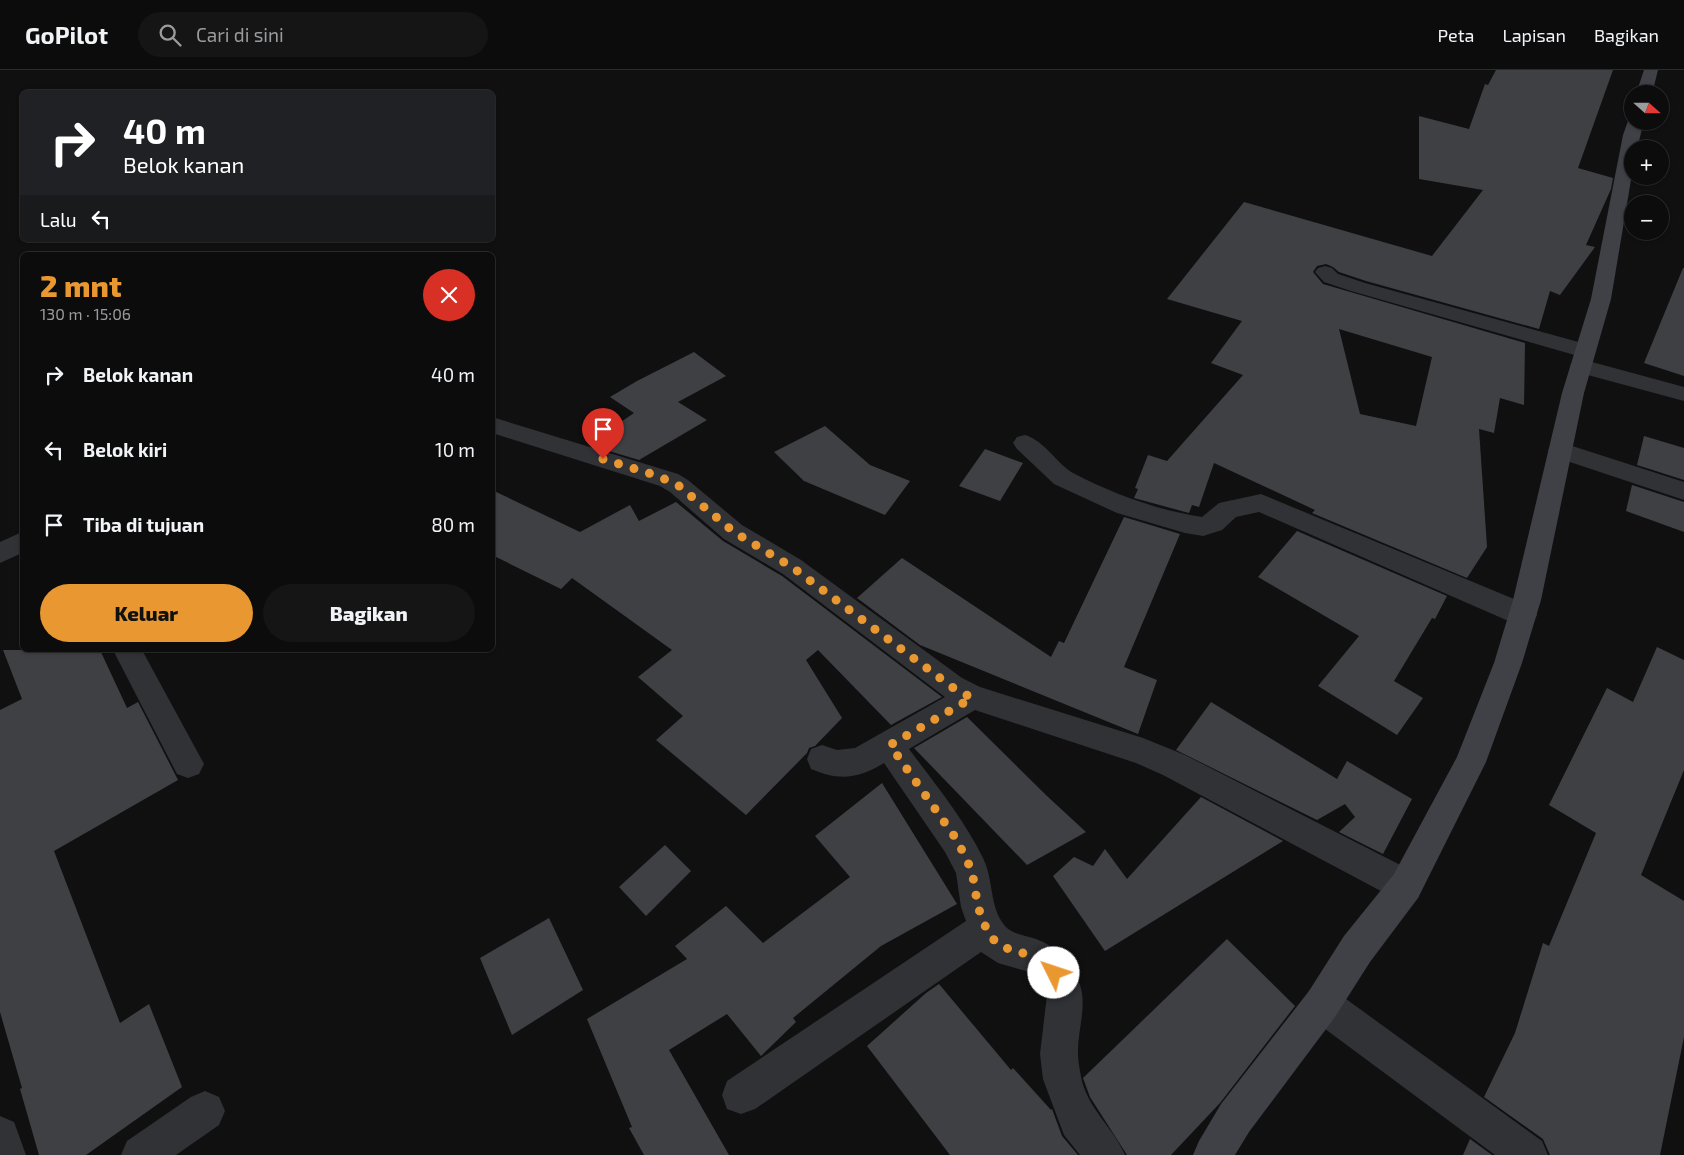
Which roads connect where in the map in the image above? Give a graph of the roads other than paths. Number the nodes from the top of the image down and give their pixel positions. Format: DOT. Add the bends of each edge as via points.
graph roads {
  1 [pos="1651,70"];
  2 [pos="1647,85"];
  3 [pos="1633,130"];
  4 [pos="1324,272"];
  5 [pos="1583,359"];
  6 [pos="1684,394"];
  7 [pos="495,426"];
  8 [pos="1025,443"];
  9 [pos="1560,450"];
  10 [pos="1684,491"];
  11 [pos="20,543"];
  12 [pos="0,553"];
  13 [pos="1523,615"];
  14 [pos="128,652"];
  15 [pos="972,698"];
  16 [pos="890,745"];
  17 [pos="822,759"];
  18 [pos="188,764"];
  19 [pos="1406,886"];
  20 [pos="986,928"];
  21 [pos="1322,1004"];
  22 [pos="741,1095"];
  23 [pos="205,1111"];
  24 [pos="0,1136"];
  25 [pos="6,1155"];
  26 [pos="141,1155"];
  27 [pos="1105,1155"];
  28 [pos="1213,1155"];
  29 [pos="1528,1155"];
  1 -- 2 [label="street"];
  3 -- 5 [label="street" via="1601,299"];
  4 -- 5 [label="street" via="1330,278 1358,288"];
  5 -- 6 [label="street"];
  5 -- 9 [label="street"];
  7 -- 15 [label="street" via="658,476 679,486 734,532 792,567 952,687"];
  8 -- 13 [label="street" via="1063,478 1126,507 1203,527 1213,523 1228,509 1261,503"];
  9 -- 10 [label="street"];
  9 -- 13 [label="street"];
  11 -- 12 [label="street"];
  13 -- 19 [label="street" via="1471,762"];
  14 -- 18 [label="street"];
  15 -- 16 [label="street"];
  15 -- 19 [label="street" via="1159,759"];
  16 -- 17 [label="street" via="862,760 845,764 832,764"];
  16 -- 20 [label="street" via="957,840 972,871 978,907"];
  19 -- 21 [label="street" via="1357,949"];
  20 -- 22 [label="street"];
  20 -- 27 [label="street" via="994,940 1010,950 1035,956 1054,973 1065,993 1059,1054 1062,1079 1078,1121"];
  21 -- 28 [label="street" via="1234,1118"];
  21 -- 29 [label="street"];
  23 -- 26 [label="street"];
  24 -- 25 [label="street"];
}
